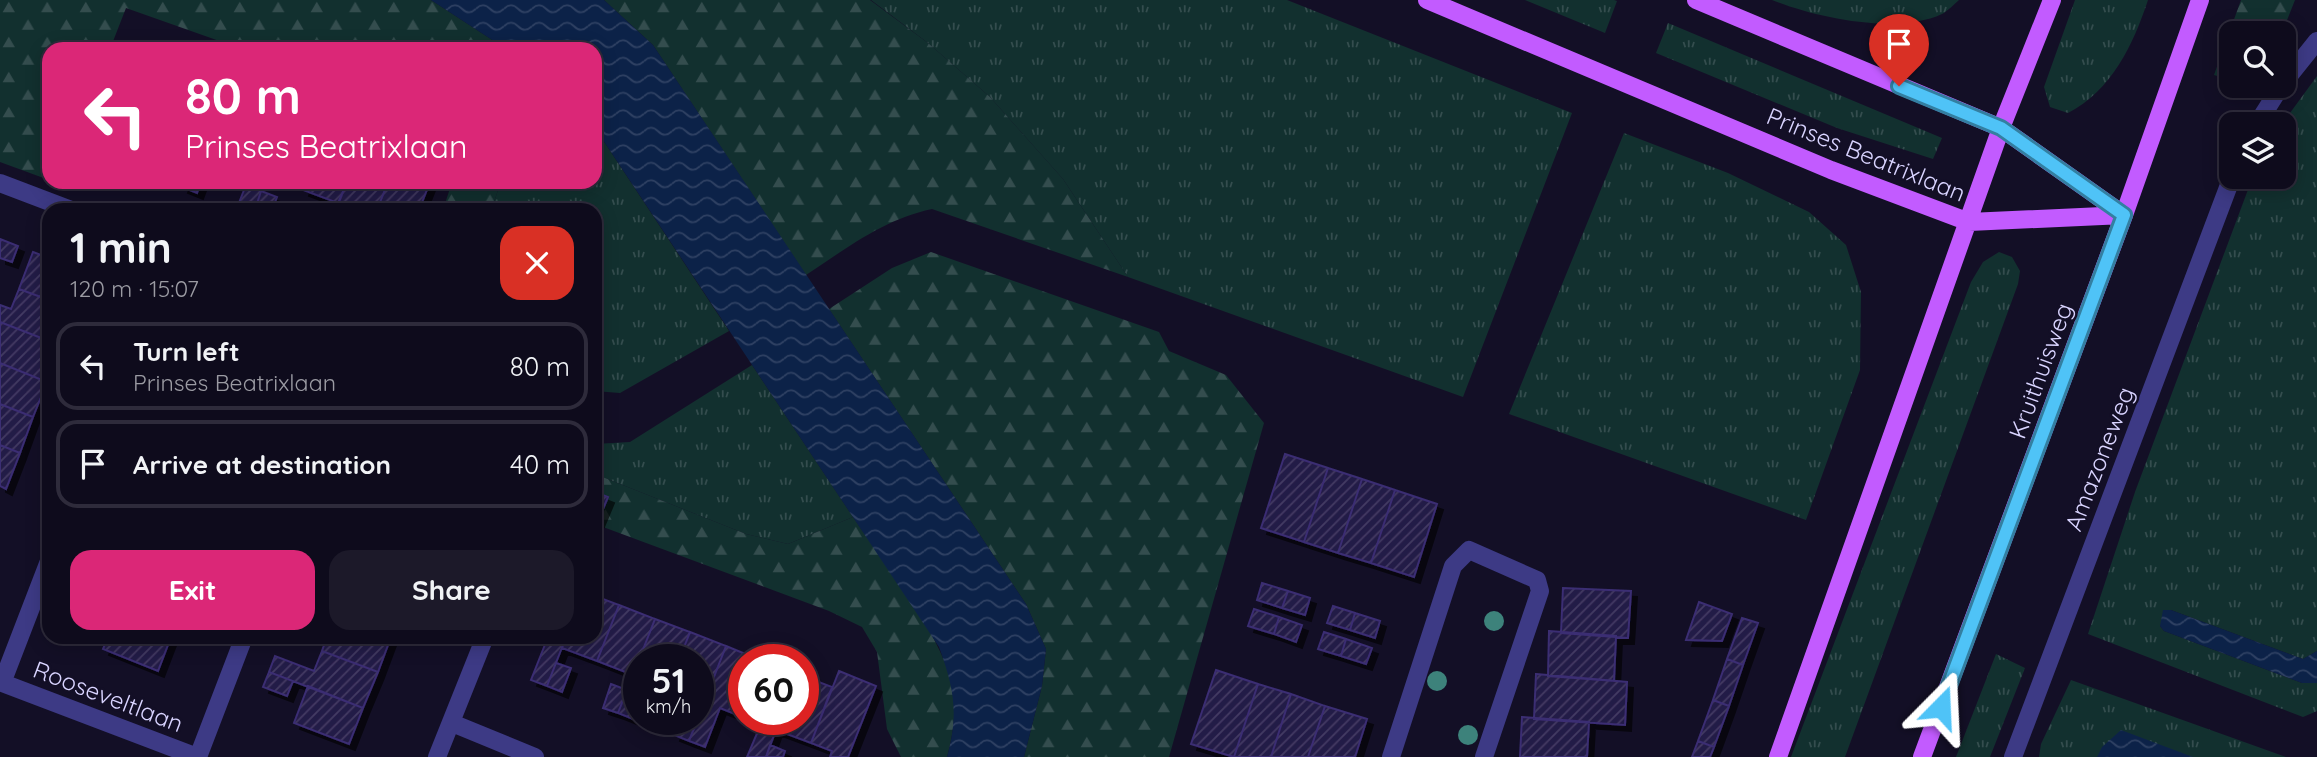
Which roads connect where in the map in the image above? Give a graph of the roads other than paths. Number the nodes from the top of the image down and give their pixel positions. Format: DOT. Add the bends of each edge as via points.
graph roads {
  1 [pos="1427,0"];
  2 [pos="1696,0"];
  3 [pos="2052,0"];
  4 [pos="2200,0"];
  5 [pos="2317,41"];
  6 [pos="2296,67"];
  7 [pos="2001,128"];
  8 [pos="0,183"];
  9 [pos="2227,189"];
  10 [pos="53,203"];
  11 [pos="2124,215"];
  12 [pos="1969,222"];
  13 [pos="42,580"];
  14 [pos="241,644"];
  15 [pos="482,644"];
  16 [pos="1,683"];
  17 [pos="452,723"];
  18 [pos="197,757"];
  19 [pos="437,757"];
  20 [pos="535,757"];
  21 [pos="1391,757"];
  22 [pos="1484,757"];
  23 [pos="1778,757"];
  24 [pos="1922,757"];
  25 [pos="2012,757"];
  1 -- 12 [label="main road, Prinses Beatrixlaan" via="1831,170"];
  2 -- 7 [label="main road"];
  3 -- 7 [label="main road"];
  4 -- 11 [label="main road, Kruithuisweg"];
  5 -- 6 [label="street"];
  7 -- 11 [label="main road"];
  7 -- 12 [label="main road"];
  8 -- 10 [label="street"];
  9 -- 25 [label="street, Amazoneweg"];
  11 -- 12 [label="main road, Prinses Beatrixlaan"];
  11 -- 24 [label="main road, Kruithuisweg"];
  12 -- 23 [label="main road"];
  13 -- 16 [label="street, Rooseveltlaan"];
  14 -- 18 [label="street, Rooseveltlaan"];
  15 -- 17 [label="street"];
  16 -- 18 [label="street, Rooseveltlaan"];
  17 -- 19 [label="street"];
  17 -- 20 [label="street"];
  21 -- 22 [label="street" via="1453,566 1469,550 1537,580 1540,591"];
}
